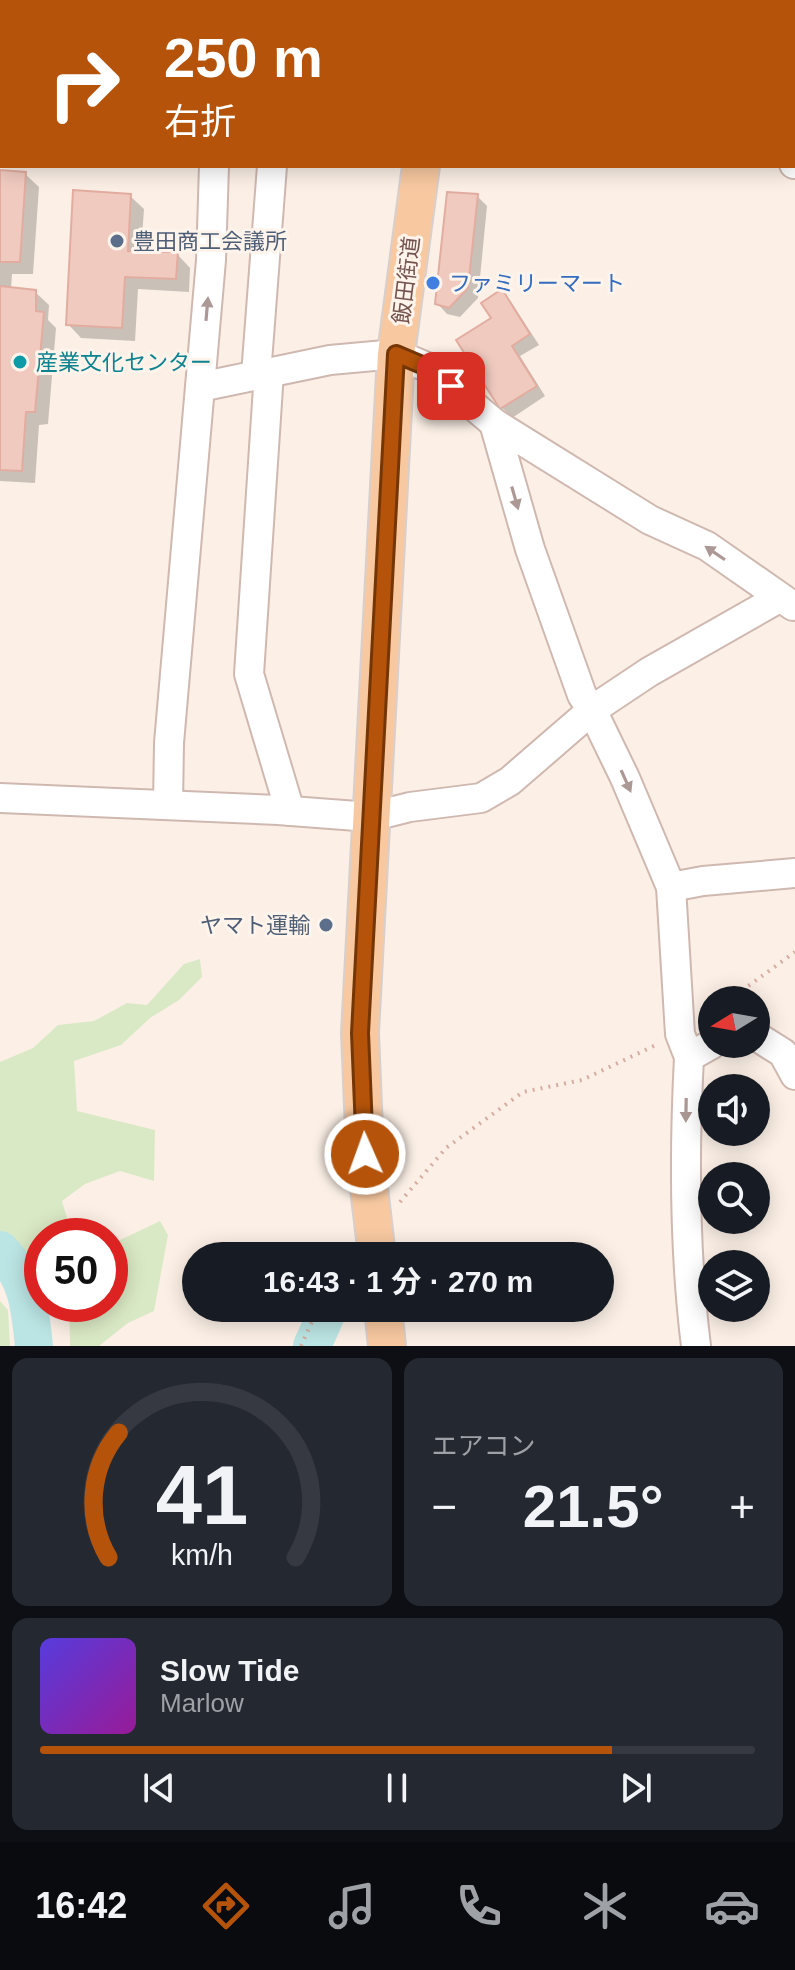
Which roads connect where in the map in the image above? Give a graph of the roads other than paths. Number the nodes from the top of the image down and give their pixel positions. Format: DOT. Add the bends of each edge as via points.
graph roads {
  1 [pos="214,168"];
  2 [pos="272,168"];
  3 [pos="421,168"];
  4 [pos="396,354"];
  5 [pos="262,374"];
  6 [pos="200,387"];
  7 [pos="494,423"];
  8 [pos="787,602"];
  9 [pos="592,710"];
  10 [pos="0,798"];
  11 [pos="168,805"];
  12 [pos="290,811"];
  13 [pos="370,817"];
  14 [pos="795,873"];
  15 [pos="671,887"];
  16 [pos="694,1045"];
  17 [pos="770,1045"];
  18 [pos="795,1075"];
  19 [pos="375,1242"];
  20 [pos="384,1322"];
  21 [pos="387,1346"];
  22 [pos="696,1346"];
  6 -- 1 [label="street, one-way"];
  2 -- 5 [label="street"];
  3 -- 4 [label="main road, 飯田街道"];
  4 -- 5 [label="street"];
  4 -- 7 [label="street" via="429,368"];
  4 -- 13 [label="main road, 飯田街道"];
  5 -- 6 [label="street"];
  5 -- 12 [label="street" via="249,674"];
  6 -- 11 [label="street"];
  8 -- 7 [label="street, one-way" via="707,546 650,520"];
  7 -- 9 [label="street, one-way" via="530,549"];
  8 -- 9 [label="street" via="649,672"];
  9 -- 13 [label="street" via="510,781 481,798"];
  9 -- 15 [label="street, one-way"];
  10 -- 11 [label="street"];
  11 -- 12 [label="street"];
  12 -- 13 [label="street"];
  13 -- 19 [label="main road, 飯田街道" via="360,1033"];
  14 -- 15 [label="street"];
  15 -- 16 [label="street"];
  16 -- 22 [label="street, one-way" via="685,1204"];
  17 -- 18 [label="street" via="783,1053"];
  20 -- 21 [label="main road"];
}
